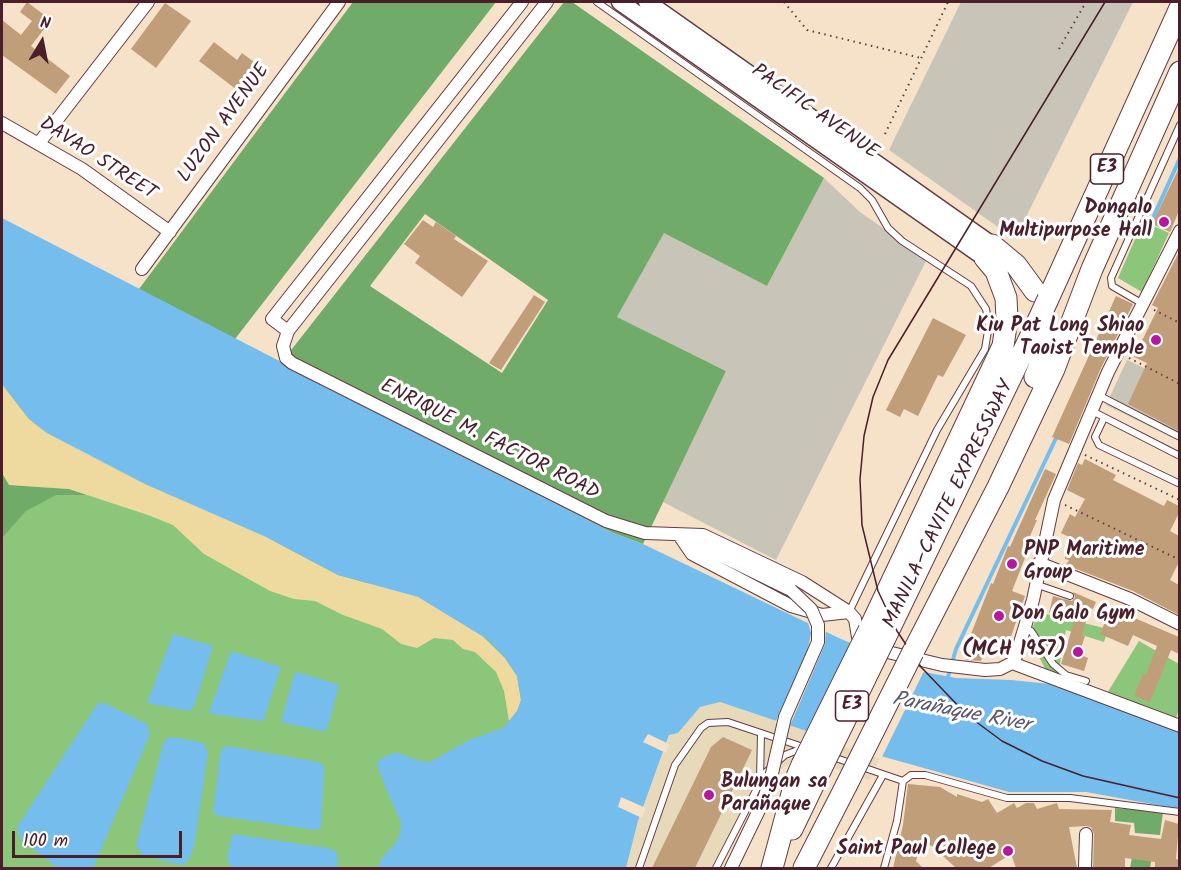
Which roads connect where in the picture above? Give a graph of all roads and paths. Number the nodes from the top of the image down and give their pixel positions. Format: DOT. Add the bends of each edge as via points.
graph roads {
  1 [pos="148,2"];
  2 [pos="339,2"];
  3 [pos="522,2"];
  4 [pos="547,2"];
  5 [pos="597,2"];
  6 [pos="620,2"];
  7 [pos="647,2"];
  8 [pos="784,2"];
  9 [pos="948,2"];
  10 [pos="1086,2"];
  11 [pos="1179,8"];
  12 [pos="1059,49"];
  13 [pos="921,58"];
  14 [pos="1179,72"];
  15 [pos="2,123"];
  16 [pos="1179,125"];
  17 [pos="885,134"];
  18 [pos="39,143"];
  19 [pos="1179,231"];
  20 [pos="170,232"];
  21 [pos="988,251"];
  22 [pos="142,269"];
  23 [pos="1041,295"];
  24 [pos="1143,305"];
  25 [pos="1179,322"];
  26 [pos="1042,329"];
  27 [pos="288,331"];
  28 [pos="1118,353"];
  29 [pos="1179,384"];
  30 [pos="1098,395"];
  31 [pos="1091,411"];
  32 [pos="1104,418"];
  33 [pos="1179,437"];
  34 [pos="1074,450"];
  35 [pos="1179,456"];
  36 [pos="1178,483"];
  37 [pos="1054,500"];
  38 [pos="1179,500"];
  39 [pos="679,535"];
  40 [pos="1179,560"];
  41 [pos="1039,563"];
  42 [pos="1035,584"];
  43 [pos="1070,596"];
  44 [pos="849,612"];
  45 [pos="1179,624"];
  46 [pos="1025,628"];
  47 [pos="877,634"];
  48 [pos="913,652"];
  49 [pos="1012,663"];
  50 [pos="1086,681"];
  51 [pos="1179,726"];
  52 [pos="761,733"];
  53 [pos="809,762"];
  54 [pos="883,775"];
  55 [pos="760,781"];
  56 [pos="903,782"];
  57 [pos="1179,812"];
  58 [pos="1086,834"];
  59 [pos="639,868"];
  60 [pos="716,868"];
  61 [pos="730,868"];
  62 [pos="772,868"];
  63 [pos="804,868"];
  64 [pos="831,868"];
  65 [pos="884,868"];
  66 [pos="1085,868"];
  1 -- 18 [label="street"];
  2 -- 20 [label="street, LUZON AVENUE"];
  3 -- 27 [label="street" via="272,319"];
  4 -- 27 [label="street"];
  5 -- 44 [label="lane" via="860,188 888,228 971,286 986,309 989,325 985,349 937,430"];
  6 -- 21 [label="main road, PACIFIC AVENUE"];
  7 -- 21 [label="main road, PACIFIC AVENUE"];
  8 -- 13 [label="path" via="807,30"];
  9 -- 13 [label="path"];
  10 -- 12 [label="path"];
  11 -- 23 [label="highway, MANILA–CAVITE EXPRESSWAY / E3"];
  13 -- 17 [label="path"];
  14 -- 48 [label="highway, MANILA–CAVITE EXPRESSWAY / E3" via="1092,269 1054,369"];
  15 -- 18 [label="street, DAVAO STREET"];
  16 -- 24 [label="lane" via="1111,278 1112,286"];
  18 -- 20 [label="street, DAVAO STREET"];
  19 -- 24 [label="street"];
  20 -- 22 [label="street, LUZON AVENUE"];
  21 -- 23 [label="highway" via="1017,265"];
  21 -- 47 [label="highway" via="1006,298 1003,346"];
  23 -- 26 [label="highway, MANILA–CAVITE EXPRESSWAY / E3, bridge"];
  24 -- 25 [label="path"];
  24 -- 28 [label="street"];
  26 -- 47 [label="highway, MANILA–CAVITE EXPRESSWAY / E3"];
  26 -- 48 [label="highway" via="1039,368"];
  27 -- 39 [label="street, ENRIQUE M. FACTOR ROAD" via="283,346 288,361 606,521 633,531"];
  28 -- 29 [label="path"];
  28 -- 30 [label="street"];
  30 -- 31 [label="street"];
  30 -- 33 [label="lane"];
  31 -- 32 [label="lane"];
  31 -- 34 [label="street"];
  32 -- 35 [label="lane"];
  32 -- 36 [label="lane" via="1095,437 1099,445"];
  34 -- 37 [label="street"];
  34 -- 38 [label="path"];
  37 -- 40 [label="path"];
  37 -- 41 [label="street"];
  39 -- 44 [label="street, ENRIQUE M. FACTOR ROAD" via="703,535 802,582"];
  39 -- 44 [label="street" via="692,554 791,606 822,615"];
  39 -- 61 [label="street, bridge" via="791,590 811,609 818,625 818,642 785,717 770,782"];
  41 -- 42 [label="street"];
  41 -- 45 [label="street" via="1130,599"];
  42 -- 43 [label="lane"];
  42 -- 46 [label="street"];
  44 -- 49 [label="street" via="855,619 858,637 874,649 967,669 1000,669"];
  46 -- 49 [label="street"];
  46 -- 50 [label="lane" via="1053,664 1066,675"];
  47 -- 53 [label="highway, MANILA–CAVITE EXPRESSWAY / E3, bridge"];
  48 -- 63 [label="highway, MANILA–CAVITE EXPRESSWAY / E3, bridge"];
  49 -- 51 [label="street"];
  52 -- 53 [label="lane"];
  52 -- 55 [label="lane"];
  52 -- 59 [label="lane" via="717,721 708,723 693,738 668,781"];
  53 -- 54 [label="lane"];
  53 -- 55 [label="lane" via="785,755"];
  53 -- 62 [label="highway, MANILA–CAVITE EXPRESSWAY / E3"];
  54 -- 56 [label="lane"];
  54 -- 64 [label="lane"];
  55 -- 60 [label="lane"];
  56 -- 57 [label="lane" via="918,774 1007,798 1070,798"];
  56 -- 65 [label="lane"];
  58 -- 66 [label="street"];
}
